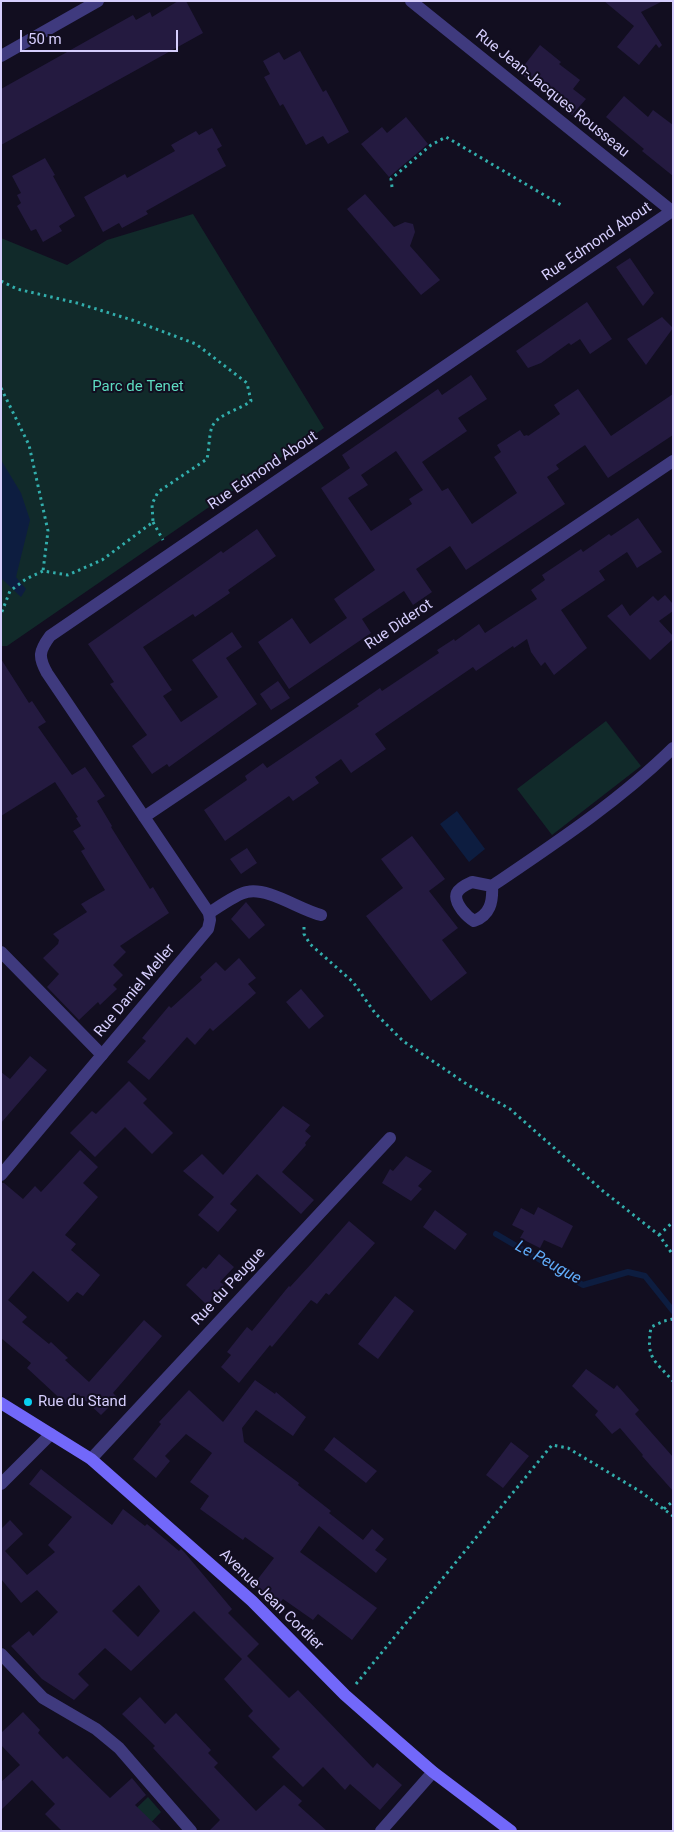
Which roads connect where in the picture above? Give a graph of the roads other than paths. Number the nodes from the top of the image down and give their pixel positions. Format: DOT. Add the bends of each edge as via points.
graph roads {
  1 [pos="98,1"];
  2 [pos="411,1"];
  3 [pos="1,56"];
  4 [pos="672,212"];
  5 [pos="673,461"];
  6 [pos="673,748"];
  7 [pos="144,817"];
  8 [pos="492,886"];
  9 [pos="209,913"];
  10 [pos="314,914"];
  11 [pos="1,952"];
  12 [pos="102,1055"];
  13 [pos="390,1138"];
  14 [pos="1,1175"];
  15 [pos="1,1403"];
  16 [pos="51,1434"];
  17 [pos="91,1459"];
  18 [pos="1,1484"];
  19 [pos="1,1654"];
  20 [pos="433,1772"];
  21 [pos="191,1831"];
  22 [pos="380,1831"];
  23 [pos="511,1831"];
  1 -- 3 [label="street"];
  2 -- 4 [label="street, Rue Jean-Jacques Rousseau"];
  4 -- 7 [label="street, Rue Edmond About" via="50,636 41,648 41,662"];
  5 -- 7 [label="street, Rue Diderot"];
  6 -- 8 [label="street" via="650,770 565,836"];
  7 -- 9 [label="street"];
  9 -- 10 [label="street" via="246,892 258,892 289,901"];
  9 -- 12 [label="street, Rue Daniel Meller" via="208,929"];
  11 -- 12 [label="street"];
  12 -- 14 [label="street, Rue Daniel Meller"];
  13 -- 17 [label="street, Rue du Peugue"];
  15 -- 16 [label="street, Avenue Jean Cordier"];
  16 -- 17 [label="street, Avenue Jean Cordier"];
  16 -- 18 [label="street"];
  17 -- 20 [label="street, Avenue Jean Cordier" via="252,1601 346,1695"];
  19 -- 21 [label="street" via="43,1698 96,1728 119,1748"];
  20 -- 22 [label="street"];
  20 -- 23 [label="street, Avenue Jean Cordier"];
}
